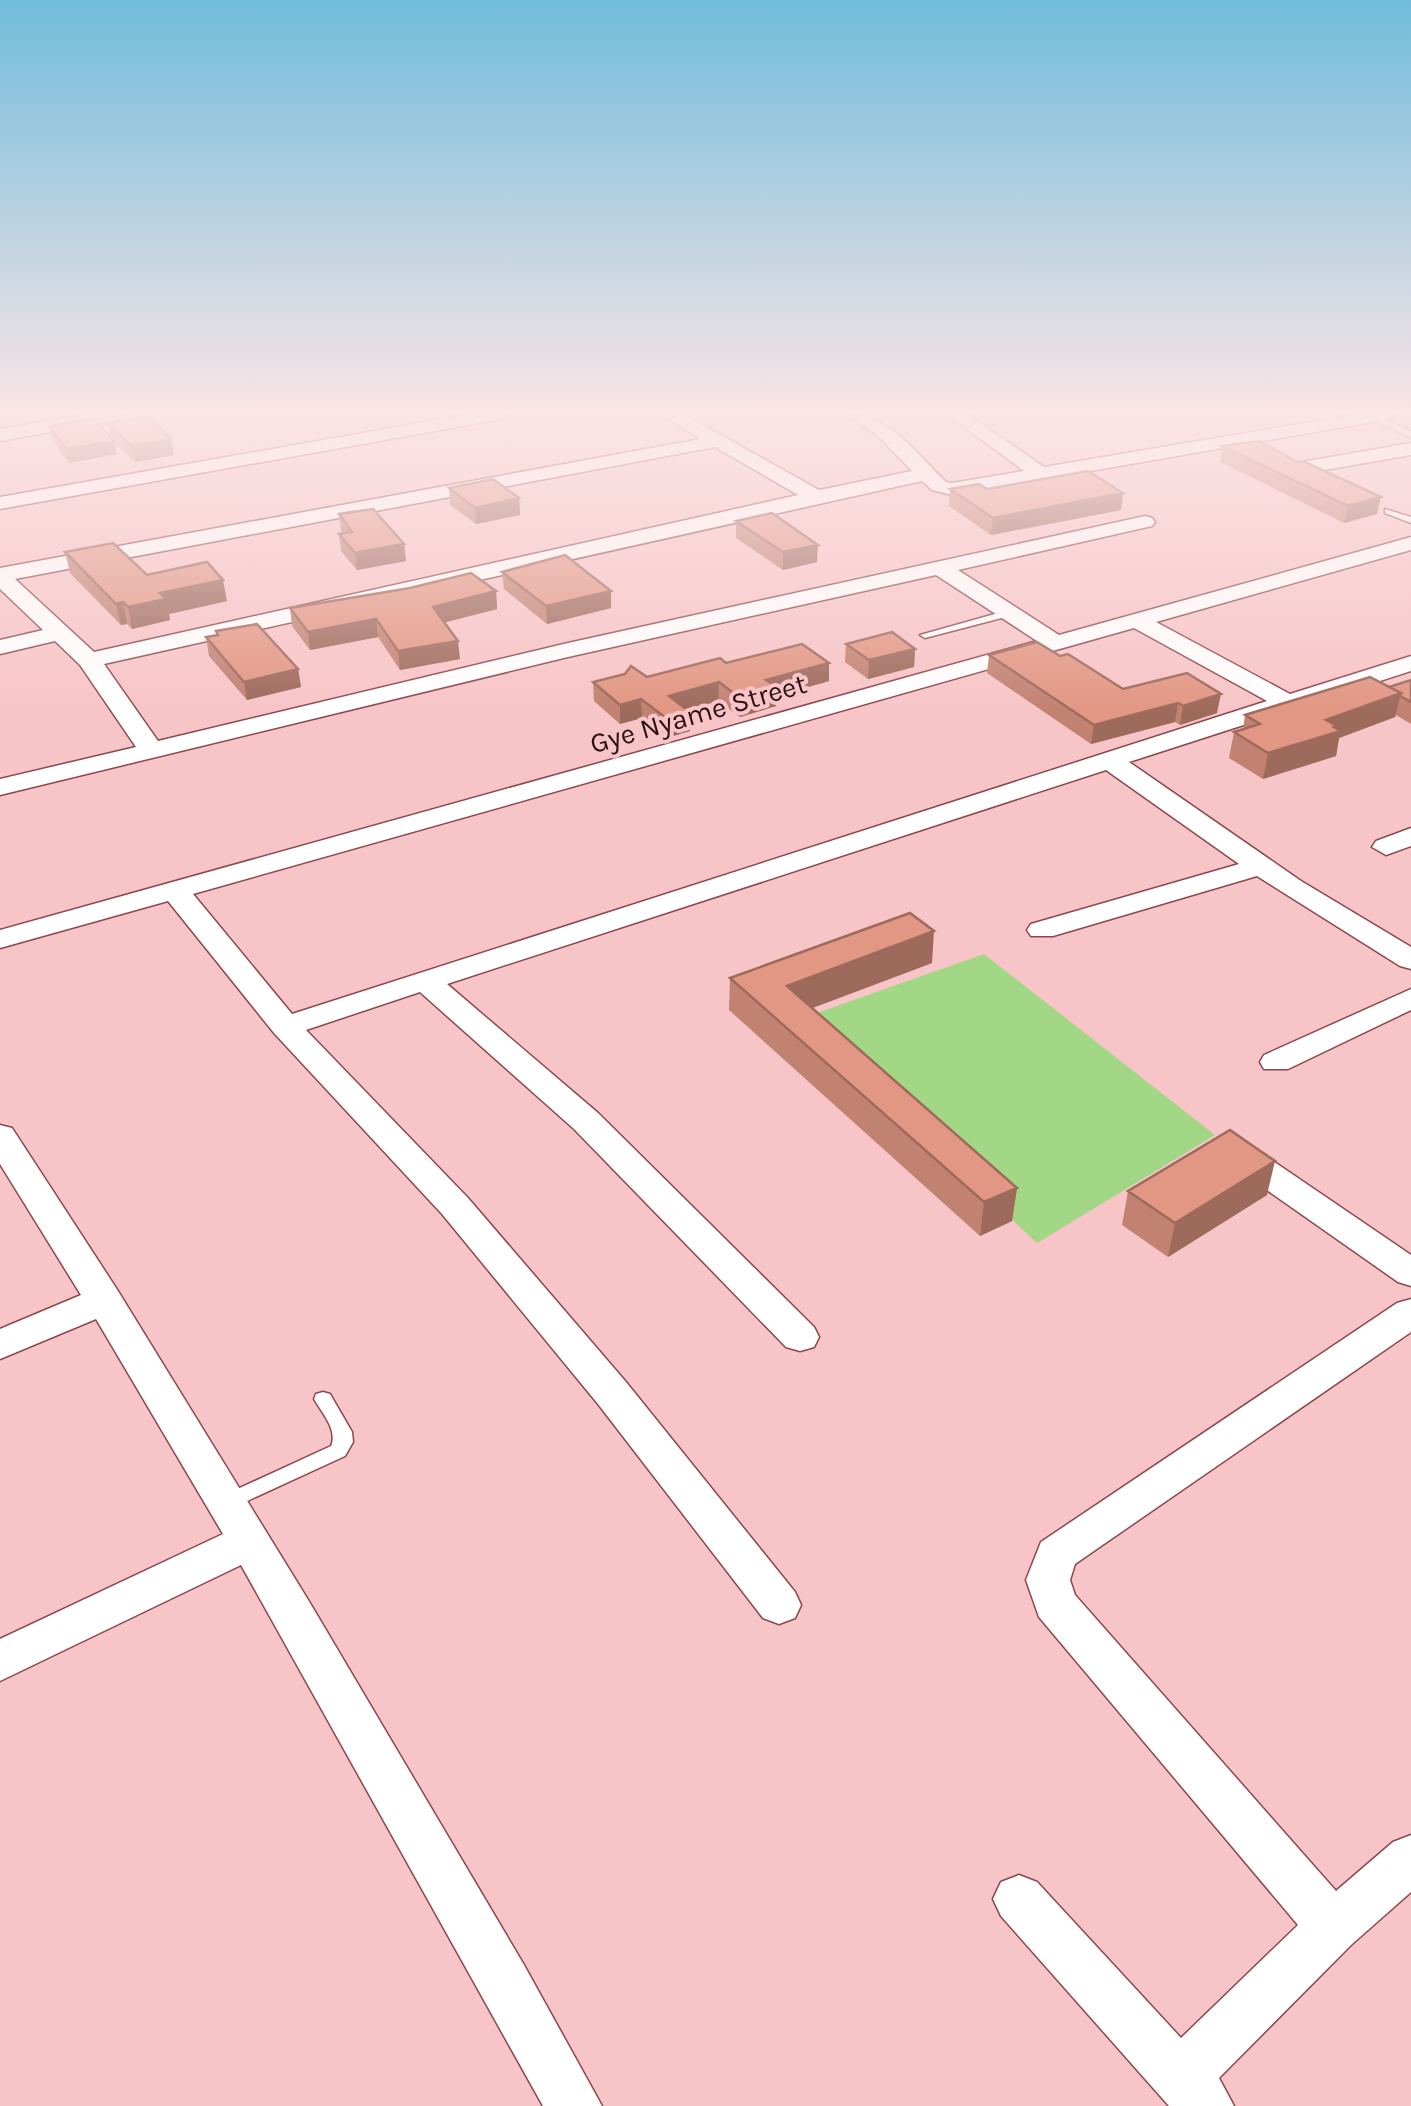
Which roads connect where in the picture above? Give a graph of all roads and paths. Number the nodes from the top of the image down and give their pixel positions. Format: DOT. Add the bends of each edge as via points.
graph roads {
  1 [pos="333,513"];
  2 [pos="743,513"];
  3 [pos="1146,522"];
  4 [pos="1411,543"];
  5 [pos="939,567"];
  6 [pos="0,576"];
  7 [pos="1009,614"];
  8 [pos="1134,618"];
  9 [pos="60,633"];
  10 [pos="926,635"];
  11 [pos="1053,641"];
  12 [pos="0,647"];
  13 [pos="89,660"];
  14 [pos="1411,663"];
  15 [pos="1288,702"];
  16 [pos="151,750"];
  17 [pos="1109,760"];
  18 [pos="0,787"];
  19 [pos="1261,866"];
  20 [pos="174,890"];
  21 [pos="1042,930"];
  22 [pos="0,938"];
  23 [pos="1411,960"];
  24 [pos="428,983"];
  25 [pos="1411,998"];
  26 [pos="285,1026"];
  27 [pos="1276,1062"];
  28 [pos="0,1136"];
  29 [pos="1239,1154"];
  30 [pos="1411,1274"];
  31 [pos="105,1300"];
  32 [pos="1411,1313"];
  33 [pos="800,1336"];
  34 [pos="0,1344"];
  35 [pos="323,1399"];
  36 [pos="238,1522"];
  37 [pos="780,1605"];
  38 [pos="0,1661"];
  39 [pos="1411,1860"];
  40 [pos="1019,1898"];
  41 [pos="1333,1927"];
  42 [pos="1193,2092"];
  43 [pos="574,2106"];
  1 -- 6 [label="street"];
  2 -- 13 [label="street"];
  3 -- 5 [label="street"];
  4 -- 8 [label="street, Gye Nyame Street"];
  5 -- 7 [label="street"];
  5 -- 16 [label="street"];
  6 -- 9 [label="street"];
  7 -- 10 [label="lane"];
  7 -- 11 [label="street"];
  8 -- 11 [label="street, Gye Nyame Street"];
  8 -- 15 [label="street"];
  9 -- 12 [label="street"];
  9 -- 13 [label="street"];
  11 -- 20 [label="street, Gye Nyame Street"];
  13 -- 16 [label="street"];
  14 -- 15 [label="street"];
  15 -- 17 [label="street"];
  16 -- 18 [label="street"];
  17 -- 19 [label="street"];
  17 -- 24 [label="street"];
  19 -- 21 [label="street"];
  19 -- 23 [label="street"];
  20 -- 22 [label="street, Gye Nyame Street"];
  20 -- 26 [label="street"];
  24 -- 26 [label="street"];
  24 -- 33 [label="street" via="586,1121"];
  25 -- 27 [label="street"];
  26 -- 37 [label="street" via="455,1206"];
  28 -- 31 [label="street"];
  29 -- 30 [label="street"];
  31 -- 34 [label="street"];
  31 -- 36 [label="street"];
  32 -- 41 [label="street" via="1056,1554 1048,1580 1055,1604"];
  35 -- 36 [label="lane" via="343,1432 338,1451"];
  36 -- 38 [label="street"];
  36 -- 43 [label="street"];
  39 -- 41 [label="street"];
  40 -- 42 [label="street"];
  41 -- 42 [label="street"];
}
